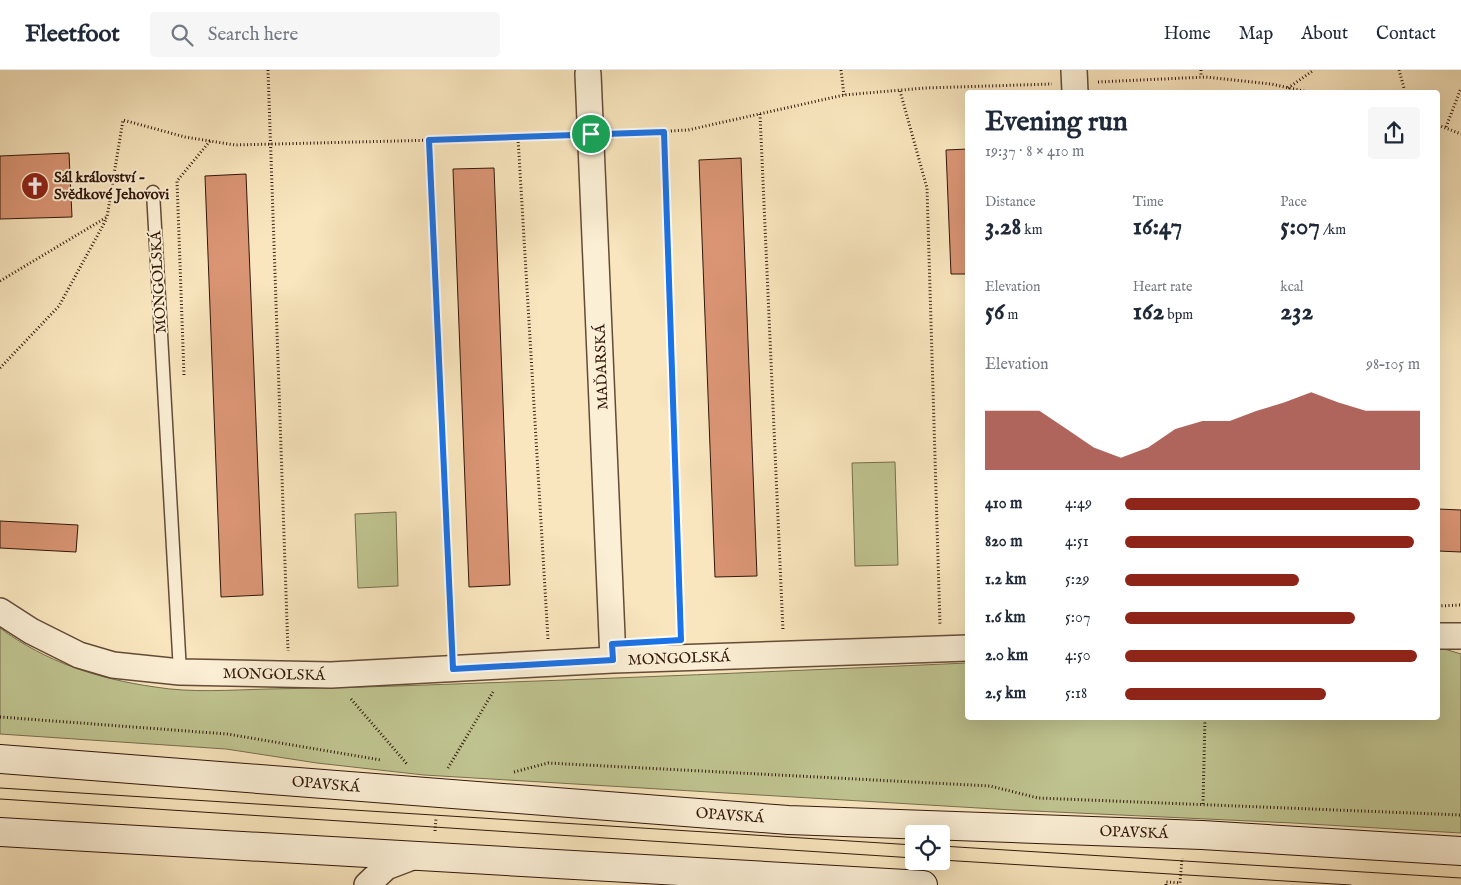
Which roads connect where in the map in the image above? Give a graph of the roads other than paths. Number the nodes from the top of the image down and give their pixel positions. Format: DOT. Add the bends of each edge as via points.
graph roads {
  1 [pos="588,74"];
  2 [pos="152,192"];
  3 [pos="0,611"];
  4 [pos="1440,636"];
  5 [pos="1461,636"];
  6 [pos="965,648"];
  7 [pos="613,660"];
  8 [pos="180,672"];
  9 [pos="0,759"];
  10 [pos="0,832"];
  11 [pos="1461,851"];
  12 [pos="417,856"];
  13 [pos="367,885"];
  14 [pos="923,885"];
  1 -- 7 [label="street, MAĎARSKÁ"];
  2 -- 8 [label="lane, MONGOLSKÁ"];
  3 -- 8 [label="street, MONGOLSKÁ" via="79,655 112,665"];
  4 -- 5 [label="street"];
  6 -- 7 [label="street, MONGOLSKÁ"];
  7 -- 8 [label="street, MONGOLSKÁ" via="331,676"];
  9 -- 11 [label="main road, OPAVSKÁ" via="788,820 1202,835"];
  10 -- 12 [label="main road"];
  12 -- 13 [label="street" via="386,867"];
  12 -- 14 [label="main road"];
}
